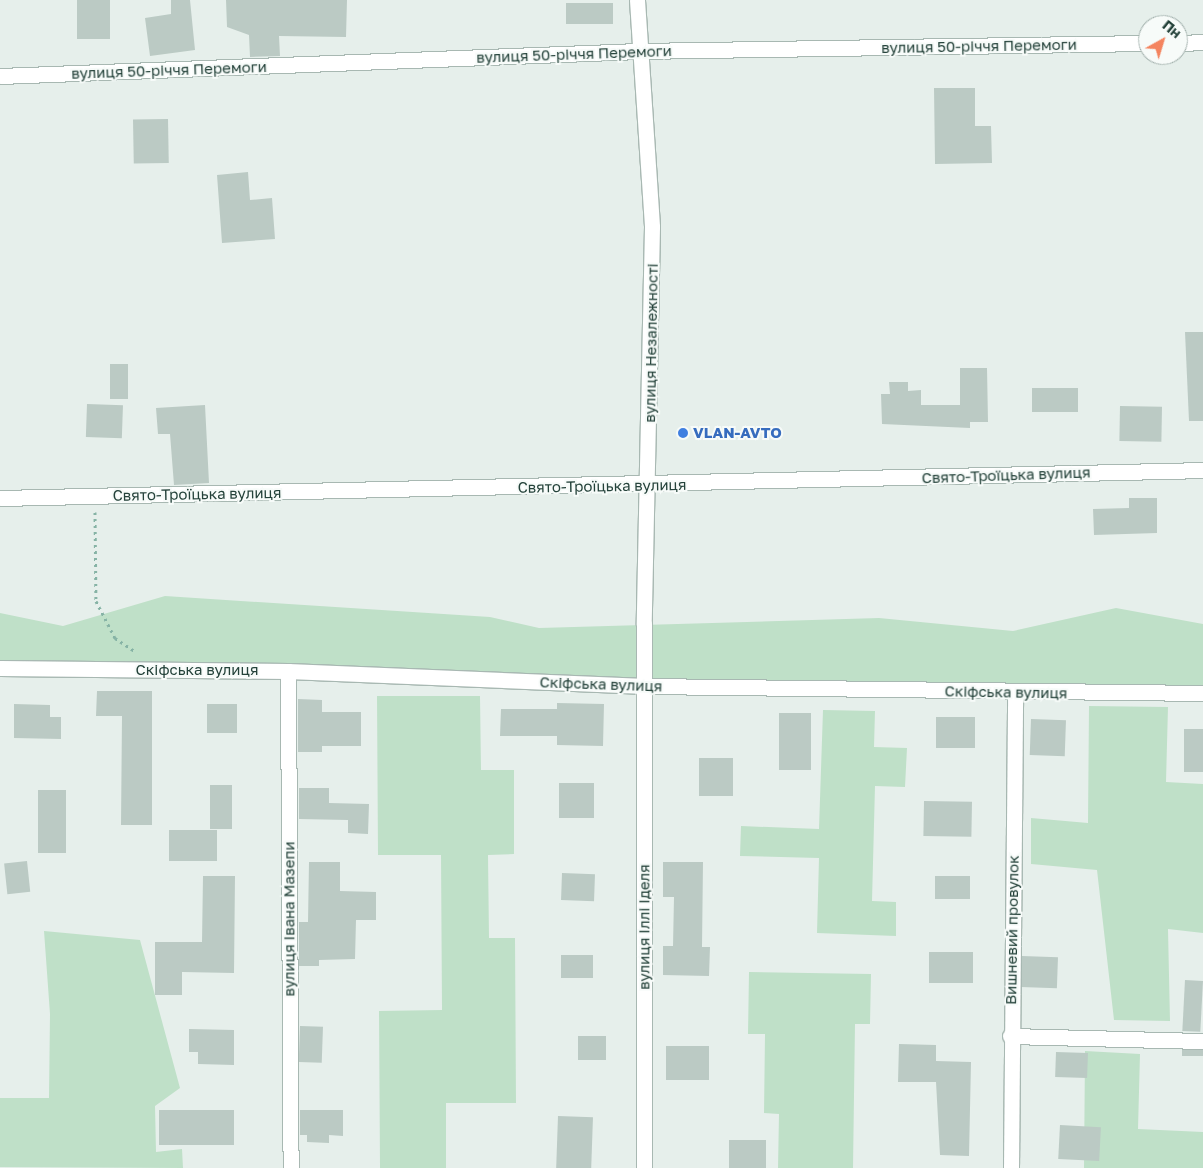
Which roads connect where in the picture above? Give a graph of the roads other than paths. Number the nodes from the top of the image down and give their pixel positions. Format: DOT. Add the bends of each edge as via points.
graph roads {
  1 [pos="637,0"];
  2 [pos="1203,42"];
  3 [pos="1138,43"];
  4 [pos="1188,43"];
  5 [pos="638,51"];
  6 [pos="0,76"];
  7 [pos="1203,470"];
  8 [pos="650,485"];
  9 [pos="0,498"];
  10 [pos="0,668"];
  11 [pos="288,671"];
  12 [pos="646,686"];
  13 [pos="1015,693"];
  14 [pos="1203,693"];
  15 [pos="1010,1036"];
  16 [pos="1203,1041"];
  17 [pos="291,1168"];
  18 [pos="644,1168"];
  19 [pos="1011,1168"];
  1 -- 5 [label="street, вулиця Незалежності"];
  2 -- 4 [label="street"];
  3 -- 5 [label="street, вулиця 50-річчя Перемоги"];
  5 -- 6 [label="street, вулиця 50-річчя Перемоги"];
  5 -- 8 [label="street, вулиця Незалежності" via="652,227"];
  7 -- 8 [label="street, Свято-Троїцька вулиця"];
  8 -- 9 [label="street, Свято-Троїцька вулиця"];
  8 -- 12 [label="street, вулиця Незалежності"];
  10 -- 11 [label="street, Скіфська вулиця"];
  11 -- 12 [label="street, Скіфська вулиця"];
  11 -- 17 [label="street, вулиця Івана Мазепи"];
  12 -- 13 [label="street, Скіфська вулиця"];
  12 -- 18 [label="street, вулиця Іллі Іделя"];
  13 -- 14 [label="street, Скіфська вулиця"];
  13 -- 15 [label="street, Вишневий провулок"];
  15 -- 16 [label="street"];
  15 -- 19 [label="street, Вишневий провулок"];
}
